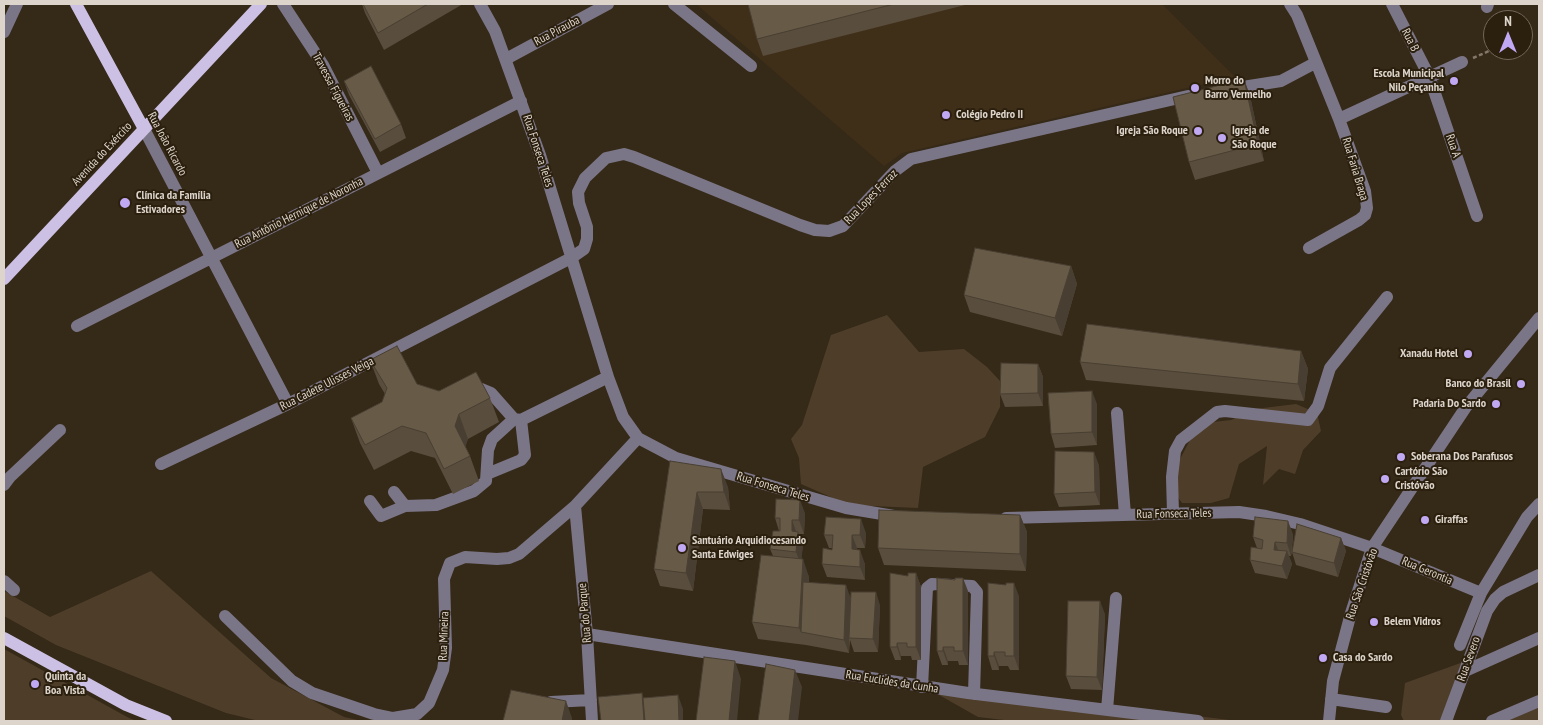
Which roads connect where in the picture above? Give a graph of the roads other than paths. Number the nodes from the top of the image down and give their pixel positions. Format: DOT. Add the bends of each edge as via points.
graph roads {
  1 [pos="17,4"];
  2 [pos="76,4"];
  3 [pos="260,4"];
  4 [pos="283,4"];
  5 [pos="480,4"];
  6 [pos="608,4"];
  7 [pos="674,4"];
  8 [pos="1290,4"];
  9 [pos="1392,4"];
  10 [pos="4,32"];
  11 [pos="506,59"];
  12 [pos="1462,62"];
  13 [pos="1315,63"];
  14 [pos="751,66"];
  15 [pos="1429,76"];
  16 [pos="1217,92"];
  17 [pos="1198,95"];
  18 [pos="521,101"];
  19 [pos="1339,119"];
  20 [pos="144,128"];
  21 [pos="378,173"];
  22 [pos="1477,216"];
  23 [pos="1309,248"];
  24 [pos="211,257"];
  25 [pos="571,258"];
  26 [pos="4,279"];
  27 [pos="1387,297"];
  28 [pos="1539,318"];
  29 [pos="77,326"];
  30 [pos="608,377"];
  31 [pos="459,395"];
  32 [pos="288,404"];
  33 [pos="1117,413"];
  34 [pos="517,420"];
  35 [pos="60,430"];
  36 [pos="638,438"];
  37 [pos="161,464"];
  38 [pos="487,474"];
  39 [pos="4,485"];
  40 [pos="394,492"];
  41 [pos="370,501"];
  42 [pos="1539,504"];
  43 [pos="405,506"];
  44 [pos="575,506"];
  45 [pos="1173,514"];
  46 [pos="1125,515"];
  47 [pos="910,518"];
  48 [pos="997,518"];
  49 [pos="1372,548"];
  50 [pos="1539,575"];
  51 [pos="4,581"];
  52 [pos="14,590"];
  53 [pos="1481,593"];
  54 [pos="1116,598"];
  55 [pos="225,616"];
  56 [pos="587,634"];
  57 [pos="4,638"];
  58 [pos="1539,638"];
  59 [pos="1460,645"];
  60 [pos="1465,671"];
  61 [pos="922,687"];
  62 [pos="974,694"];
  63 [pos="1331,699"];
  64 [pos="1539,701"];
  65 [pos="538,703"];
  66 [pos="1386,707"];
  67 [pos="608,710"];
  68 [pos="1107,710"];
  69 [pos="592,711"];
  70 [pos="166,721"];
  71 [pos="1198,721"];
  72 [pos="1329,721"];
  73 [pos="1446,721"];
  74 [pos="1492,721"];
  1 -- 10 [label="street"];
  2 -- 20 [label="main road, Rua João Ricardo"];
  3 -- 20 [label="main road, Avenida do Exército"];
  4 -- 21 [label="street, Travessa Figueiras" via="323,65"];
  5 -- 11 [label="street, Rua Fonseca Teles"];
  6 -- 11 [label="street, Rua Pirauba"];
  7 -- 14 [label="street"];
  8 -- 13 [label="street, Rua Faria Braga"];
  9 -- 15 [label="street, Rua B"];
  11 -- 18 [label="street, Rua Fonseca Teles"];
  12 -- 15 [label="street"];
  13 -- 16 [label="street" via="1281,81"];
  13 -- 19 [label="street, Rua Faria Braga"];
  15 -- 19 [label="street"];
  15 -- 22 [label="street, Rua A"];
  17 -- 25 [label="street, Rua Lopes Ferraz" via="912,159 895,171 843,226 829,231 800,225 634,157 614,155 599,163 585,178 578,192 588,239 584,249"];
  18 -- 21 [label="street, Rua Antônio Hernique de Noronha"];
  18 -- 25 [label="street, Rua Fonseca Teles"];
  19 -- 23 [label="street, Rua Faria Braga" via="1365,191 1367,208 1359,220"];
  20 -- 24 [label="street, Rua João Ricardo"];
  20 -- 26 [label="main road, Avenida do Exército"];
  21 -- 24 [label="street, Rua Antônio Hernique de Noronha"];
  24 -- 29 [label="street, Rua Antônio Hernique de Noronha"];
  24 -- 32 [label="street, Rua João Ricardo"];
  25 -- 30 [label="street, Rua Fonseca Teles"];
  25 -- 32 [label="street, Rua Cadete Ulisses Veiga"];
  27 -- 45 [label="street" via="1330,368 1318,406 1308,420 1216,412 1181,440 1175,451 1172,476"];
  28 -- 49 [label="street, Rua São Cristóvão" via="1466,407"];
  30 -- 34 [label="street"];
  30 -- 36 [label="street, Rua Fonseca Teles" via="623,417"];
  31 -- 34 [label="street" via="479,388 491,392"];
  32 -- 37 [label="street, Rua Cadete Ulisses Veiga"];
  33 -- 46 [label="street"];
  34 -- 38 [label="street" via="492,439"];
  34 -- 38 [label="street" via="525,455 521,460"];
  35 -- 39 [label="street"];
  36 -- 44 [label="street, Rua Mineira"];
  36 -- 47 [label="street, Rua Fonseca Teles" via="676,458 846,508"];
  38 -- 43 [label="street" via="486,481 474,491 436,505"];
  40 -- 43 [label="street"];
  41 -- 43 [label="street" via="381,516"];
  42 -- 53 [label="street" via="1527,517"];
  44 -- 55 [label="street, Rua Mineira" via="519,554 497,559 465,557 450,563 444,579 446,648 443,670 429,703 417,714 393,718 312,693 292,681"];
  44 -- 56 [label="street, Rua do Parque"];
  45 -- 46 [label="street, Rua Fonseca Teles"];
  45 -- 49 [label="street, Rua Fonseca Teles" via="1239,512 1266,516"];
  46 -- 48 [label="street, Rua Fonseca Teles"];
  49 -- 53 [label="street, Rua Gerontia"];
  49 -- 63 [label="street, Rua São Cristóvão" via="1351,613"];
  50 -- 60 [label="street, Rua Severo" via="1495,599 1487,611"];
  51 -- 52 [label="street"];
  53 -- 59 [label="street"];
  54 -- 68 [label="street"];
  56 -- 61 [label="street, Rua Euclides da Cunha"];
  56 -- 69 [label="street, Rua do Parque"];
  57 -- 70 [label="main road" via="126,705"];
  58 -- 60 [label="street"];
  60 -- 73 [label="street, Rua Severo"];
  61 -- 62 [label="street, Rua Euclides da Cunha"];
  61 -- 62 [label="street" via="927,588 932,584 972,586 977,592"];
  62 -- 68 [label="street, Rua Euclides da Cunha"];
  63 -- 66 [label="street"];
  63 -- 72 [label="street, Rua São Cristóvão"];
  64 -- 74 [label="street"];
  65 -- 69 [label="street"];
  67 -- 69 [label="street"];
  68 -- 71 [label="street, Rua Euclides da Cunha"];
}
